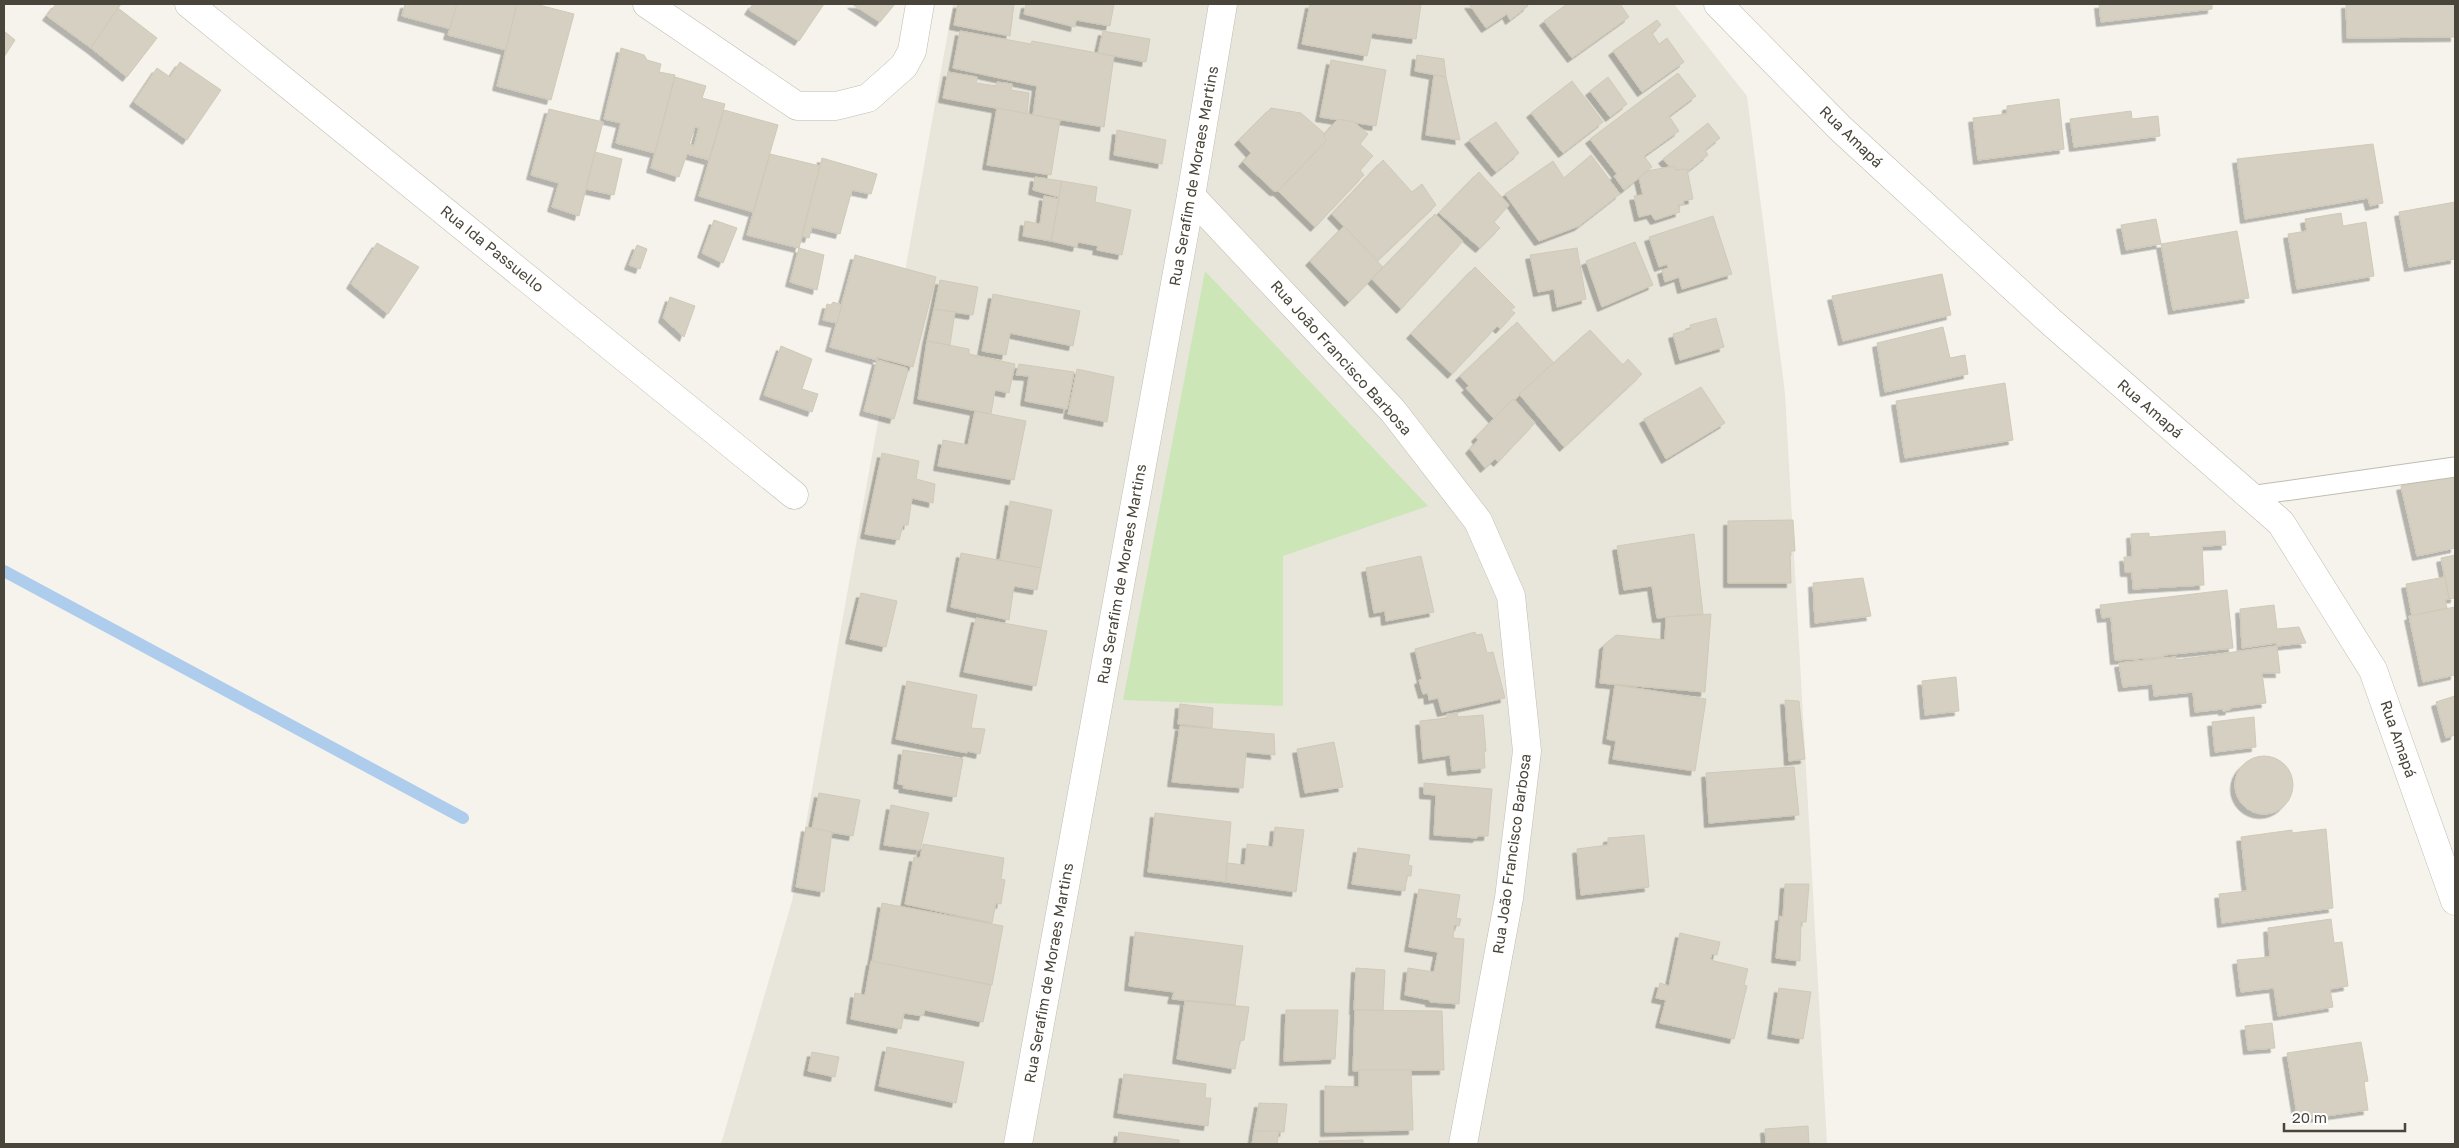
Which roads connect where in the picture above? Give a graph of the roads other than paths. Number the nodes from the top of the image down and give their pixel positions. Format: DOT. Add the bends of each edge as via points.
graph roads {
  1 [pos="189,4"];
  2 [pos="647,4"];
  3 [pos="920,4"];
  4 [pos="1223,4"];
  5 [pos="1718,4"];
  6 [pos="1192,196"];
  7 [pos="2455,467"];
  8 [pos="794,495"];
  9 [pos="2249,496"];
  10 [pos="2455,902"];
  11 [pos="1018,1144"];
  12 [pos="1463,1144"];
  1 -- 8 [label="street, Rua Ida Passuello"];
  2 -- 3 [label="street" via="797,106 836,106 868,98 904,66 912,51"];
  4 -- 6 [label="street, Rua Serafim de Moraes Martins"];
  5 -- 9 [label="street, Rua Amapá" via="1840,128 2050,321"];
  6 -- 11 [label="street, Rua Serafim de Moraes Martins"];
  6 -- 12 [label="street, Rua João Francisco Barbosa" via="1393,410 1478,521 1511,596 1527,751 1509,898"];
  7 -- 9 [label="lane"];
  9 -- 10 [label="street, Rua Amapá" via="2281,523 2374,670"];
}
